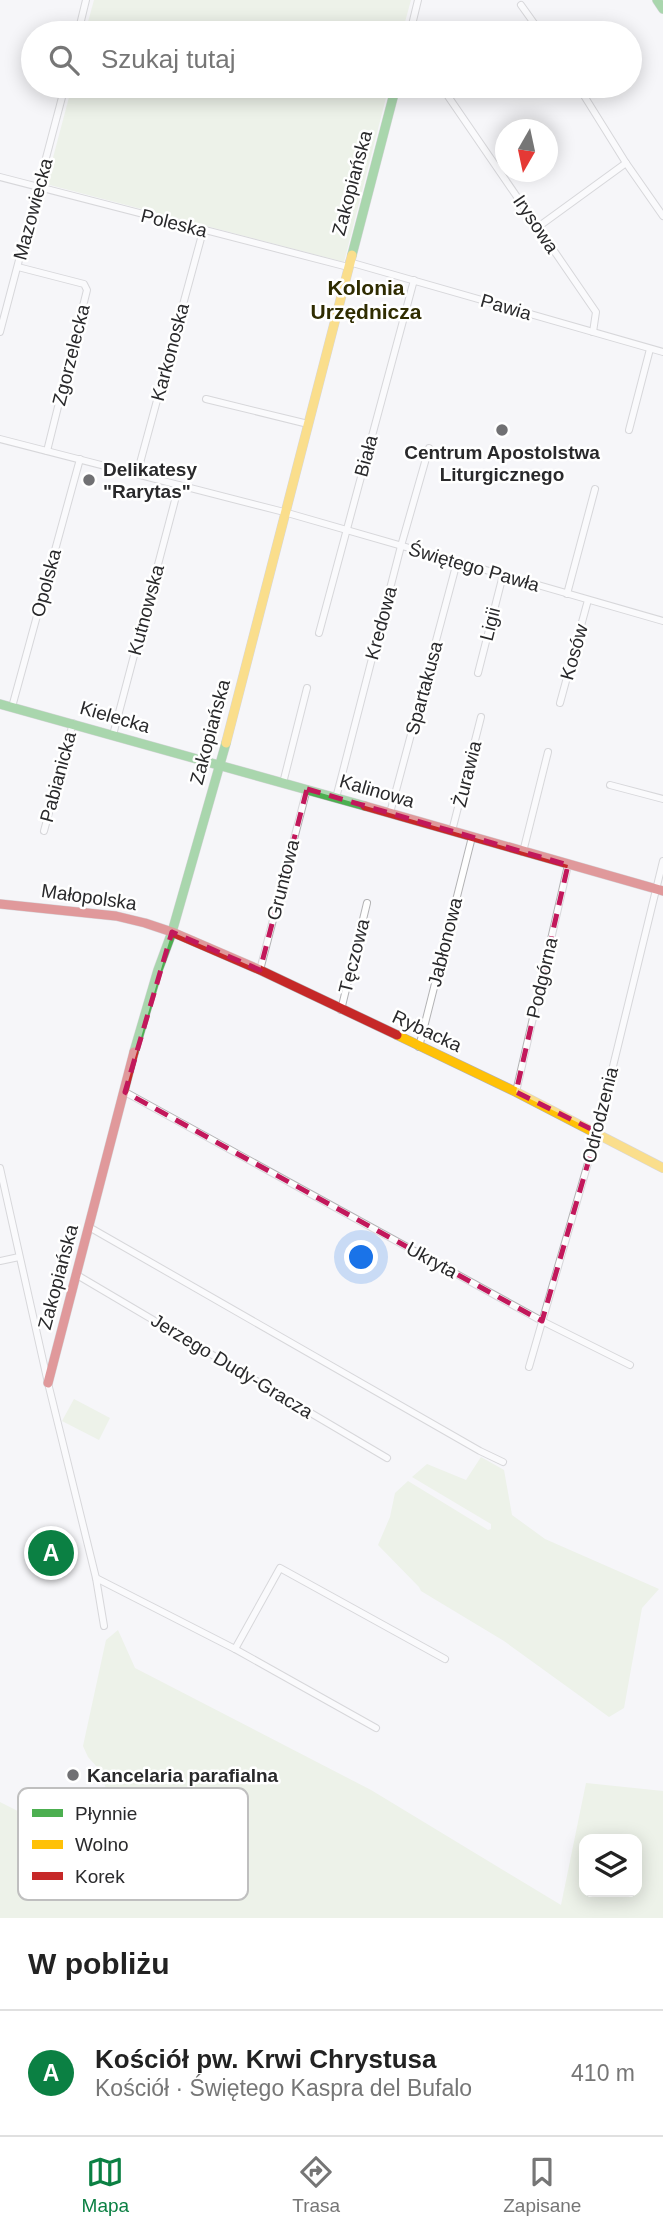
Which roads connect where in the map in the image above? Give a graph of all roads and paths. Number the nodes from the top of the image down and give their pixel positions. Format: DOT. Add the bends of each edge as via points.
graph roads {
  1 [pos="86,0"];
  2 [pos="418,0"];
  3 [pos="656,0"];
  4 [pos="521,5"];
  5 [pos="663,9"];
  6 [pos="81,21"];
  7 [pos="413,21"];
  8 [pos="532,21"];
  9 [pos="62,98"];
  10 [pos="393,98"];
  11 [pos="449,98"];
  12 [pos="585,98"];
  13 [pos="626,163"];
  14 [pos="0,177"];
  15 [pos="39,188"];
  16 [pos="663,216"];
  17 [pos="538,227"];
  18 [pos="203,231"];
  19 [pos="348,265"];
  20 [pos="18,267"];
  21 [pos="414,280"];
  22 [pos="1,321"];
  23 [pos="0,332"];
  24 [pos="593,332"];
  25 [pos="650,349"];
  26 [pos="663,352"];
  27 [pos="206,399"];
  28 [pos="308,424"];
  29 [pos="629,430"];
  30 [pos="0,439"];
  31 [pos="429,448"];
  32 [pos="47,451"];
  33 [pos="80,459"];
  34 [pos="137,474"];
  35 [pos="180,485"];
  36 [pos="595,489"];
  37 [pos="284,512"];
  38 [pos="346,530"];
  39 [pos="401,546"];
  40 [pos="457,562"];
  41 [pos="503,575"];
  42 [pos="567,594"];
  43 [pos="588,600"];
  44 [pos="663,621"];
  45 [pos="319,633"];
  46 [pos="478,673"];
  47 [pos="307,688"];
  48 [pos="559,703"];
  49 [pos="0,704"];
  50 [pos="12,707"];
  51 [pos="481,717"];
  52 [pos="73,723"];
  53 [pos="113,736"];
  54 [pos="548,752"];
  55 [pos="220,764"];
  56 [pos="283,783"];
  57 [pos="610,785"];
  58 [pos="306,789"];
  59 [pos="336,798"];
  60 [pos="663,799"];
  61 [pos="390,813"];
  62 [pos="44,831"];
  63 [pos="452,831"];
  64 [pos="472,837"];
  65 [pos="523,852"];
  66 [pos="663,861"];
  67 [pos="568,865"];
  68 [pos="659,890"];
  69 [pos="368,903"];
  70 [pos="0,904"];
  71 [pos="173,932"];
  72 [pos="260,970"];
  73 [pos="341,1010"];
  74 [pos="419,1047"];
  75 [pos="124,1092"];
  76 [pos="516,1092"];
  77 [pos="597,1132"];
  78 [pos="663,1167"];
  79 [pos="0,1168"];
  80 [pos="89,1227"];
  81 [pos="19,1257"];
  82 [pos="0,1261"];
  83 [pos="77,1275"];
  84 [pos="542,1321"];
  85 [pos="630,1365"];
  86 [pos="529,1367"];
  87 [pos="48,1383"];
  88 [pos="387,1458"];
  89 [pos="503,1462"];
  90 [pos="96,1578"];
  91 [pos="104,1626"];
  92 [pos="235,1649"];
  93 [pos="445,1659"];
  94 [pos="376,1728"];
  1 -- 6 [label="street"];
  2 -- 7 [label="street"];
  3 -- 5 [label="street"];
  4 -- 8 [label="street"];
  9 -- 15 [label="street, Mazowiecka"];
  10 -- 19 [label="street, Zakopiańska"];
  11 -- 17 [label="street, Irysowa"];
  12 -- 13 [label="street"];
  13 -- 16 [label="street"];
  13 -- 17 [label="street"];
  14 -- 15 [label="street, Poleska"];
  15 -- 18 [label="street, Poleska"];
  15 -- 20 [label="street, Mazowiecka"];
  17 -- 24 [label="street, Irysowa" via="596,312"];
  18 -- 19 [label="street, Poleska"];
  18 -- 34 [label="street, Karkonoska"];
  19 -- 21 [label="street, Pawia"];
  19 -- 28 [label="street, Zakopiańska"];
  20 -- 22 [label="street, Mazowiecka"];
  20 -- 32 [label="street, Zgorzelecka" via="84,284 87,289"];
  21 -- 24 [label="street, Pawia"];
  21 -- 38 [label="street, Biała"];
  22 -- 23 [label="street, Mazowiecka"];
  24 -- 25 [label="street, Pawia"];
  25 -- 26 [label="street, Pawia"];
  25 -- 29 [label="street"];
  27 -- 28 [label="street"];
  28 -- 37 [label="street, Zakopiańska"];
  30 -- 32 [label="street, Świętego Pawła"];
  31 -- 39 [label="street, Kredowa"];
  32 -- 33 [label="street, Świętego Pawła"];
  33 -- 34 [label="street, Świętego Pawła"];
  33 -- 50 [label="street, Opolska"];
  34 -- 35 [label="street, Świętego Pawła"];
  35 -- 37 [label="street, Świętego Pawła"];
  35 -- 53 [label="street, Kutnowska"];
  36 -- 42 [label="street"];
  37 -- 38 [label="street, Świętego Pawła"];
  37 -- 55 [label="street, Zakopiańska"];
  38 -- 39 [label="street, Świętego Pawła"];
  38 -- 45 [label="street, Biała"];
  39 -- 40 [label="street, Świętego Pawła"];
  39 -- 59 [label="street, Kredowa"];
  40 -- 41 [label="street, Świętego Pawła"];
  40 -- 61 [label="street, Spartakusa"];
  41 -- 42 [label="street, Świętego Pawła"];
  41 -- 46 [label="street, Ligii"];
  42 -- 43 [label="street, Świętego Pawła"];
  43 -- 44 [label="street, Świętego Pawła"];
  43 -- 48 [label="street, Kosów"];
  47 -- 56 [label="street"];
  49 -- 50 [label="street, Kielecka"];
  50 -- 52 [label="street, Kielecka"];
  51 -- 63 [label="street, Żurawia"];
  52 -- 53 [label="street, Kielecka"];
  52 -- 62 [label="street, Pabianicka"];
  53 -- 55 [label="street, Kielecka"];
  54 -- 65 [label="street"];
  55 -- 56 [label="street, Kalinowa"];
  55 -- 71 [label="street, Zakopiańska"];
  56 -- 58 [label="street, Kalinowa"];
  57 -- 60 [label="street"];
  58 -- 59 [label="street, Kalinowa"];
  58 -- 72 [label="street, Gruntowa"];
  59 -- 61 [label="street, Kalinowa"];
  61 -- 63 [label="street, Kalinowa"];
  63 -- 64 [label="street, Kalinowa"];
  64 -- 65 [label="street, Kalinowa"];
  64 -- 74 [label="street, Jabłonowa"];
  65 -- 67 [label="street, Kalinowa"];
  66 -- 68 [label="street, Odrodzenia"];
  67 -- 68 [label="street, Kalinowa"];
  67 -- 76 [label="street, Podgórna"];
  68 -- 77 [label="street, Odrodzenia"];
  69 -- 73 [label="street, Tęczowa"];
  70 -- 71 [label="street, Małopolska" via="116,916"];
  71 -- 72 [label="street, Rybacka"];
  71 -- 75 [label="street, Zakopiańska"];
  72 -- 73 [label="street, Rybacka"];
  73 -- 74 [label="street, Rybacka"];
  74 -- 76 [label="street, Rybacka"];
  75 -- 80 [label="street, Zakopiańska"];
  75 -- 84 [label="street, Ukryta"];
  76 -- 77 [label="street, Rybacka"];
  77 -- 78 [label="street, Rybacka"];
  77 -- 84 [label="street, Odrodzenia"];
  79 -- 81 [label="street"];
  80 -- 83 [label="street, Zakopiańska"];
  80 -- 89 [label="street"];
  81 -- 82 [label="street"];
  81 -- 87 [label="street"];
  83 -- 87 [label="street, Zakopiańska"];
  83 -- 88 [label="street, Jerzego Dudy-Gracza"];
  84 -- 85 [label="street, Ukryta"];
  84 -- 86 [label="street, Odrodzenia"];
  87 -- 90 [label="street"];
  90 -- 91 [label="street"];
  90 -- 92 [label="street"];
  92 -- 93 [label="street" via="281,1569"];
  92 -- 94 [label="street"];
}
